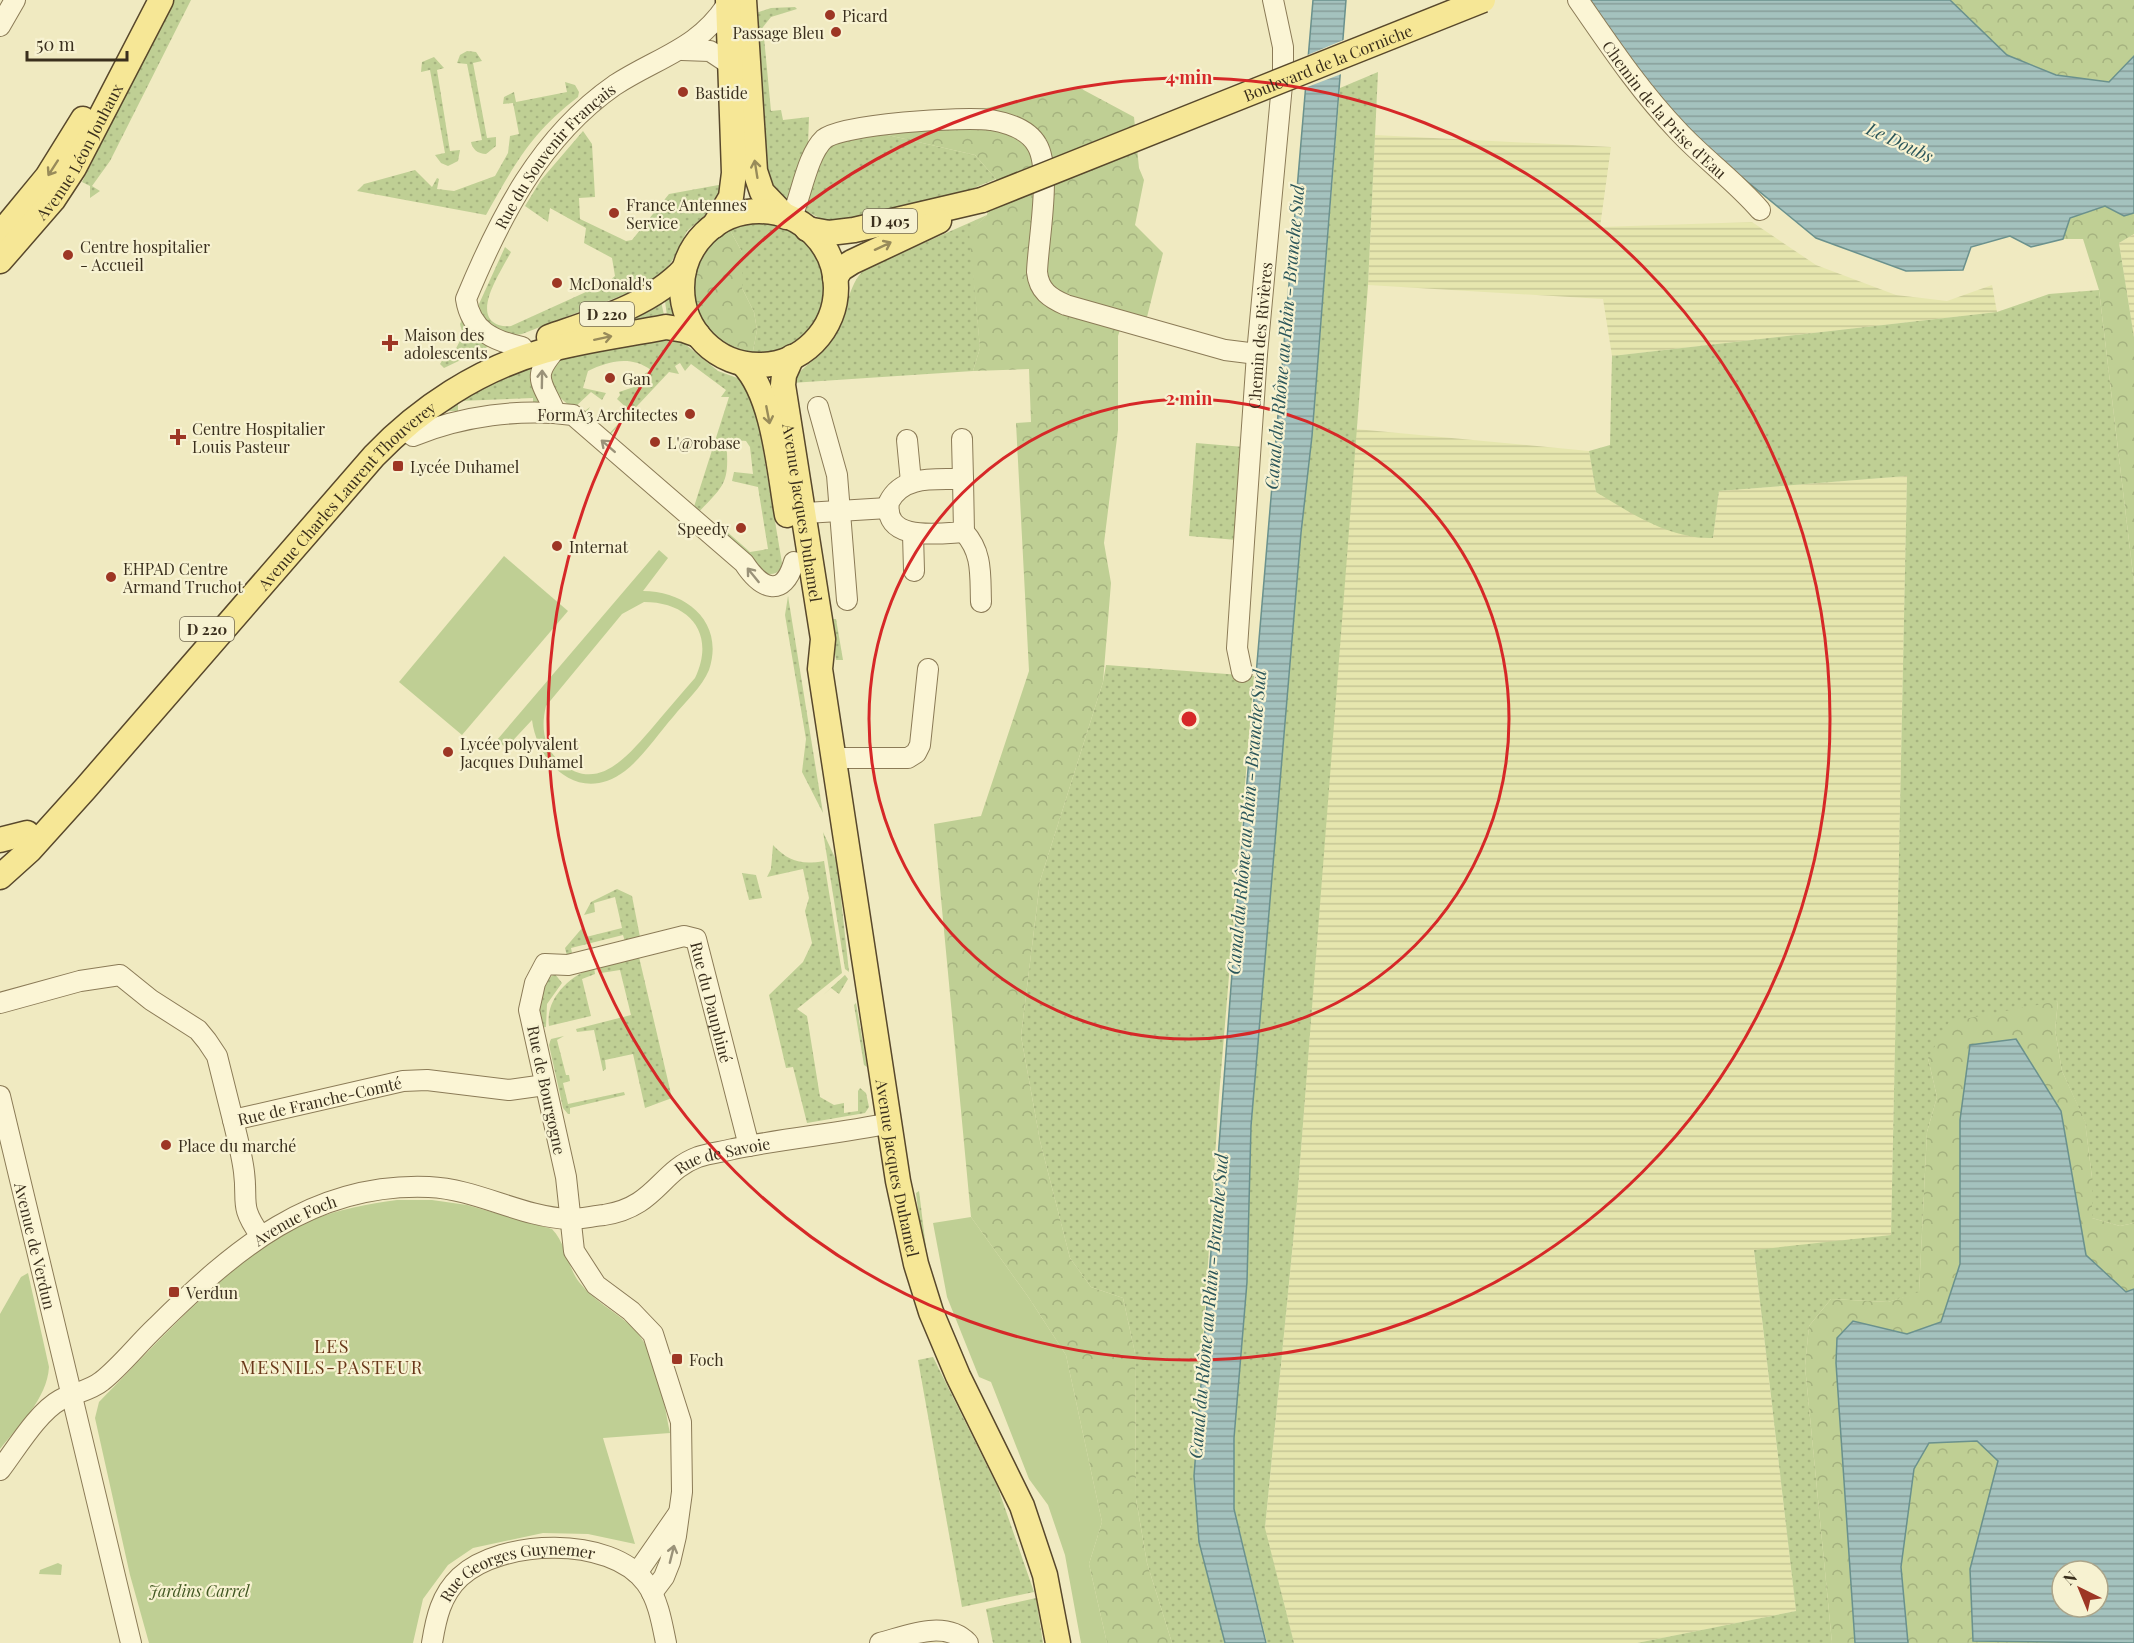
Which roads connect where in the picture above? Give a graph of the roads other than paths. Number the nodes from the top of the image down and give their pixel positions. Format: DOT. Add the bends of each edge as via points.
graph roads {
  1 [pos="15,0"];
  2 [pos="147,0"];
  3 [pos="161,0"];
  4 [pos="1273,0"];
  5 [pos="1483,0"];
  6 [pos="1578,0"];
  7 [pos="736,1"];
  8 [pos="0,26"];
  9 [pos="682,50"];
  10 [pos="728,63"];
  11 [pos="977,202"];
  12 [pos="1760,210"];
  13 [pos="795,222"];
  14 [pos="714,226"];
  15 [pos="0,234"];
  16 [pos="0,261"];
  17 [pos="684,269"];
  18 [pos="835,278"];
  19 [pos="698,336"];
  20 [pos="522,346"];
  21 [pos="557,348"];
  22 [pos="1257,354"];
  23 [pos="792,357"];
  24 [pos="743,364"];
  25 [pos="818,406"];
  26 [pos="564,413"];
  27 [pos="403,428"];
  28 [pos="962,439"];
  29 [pos="907,440"];
  30 [pos="963,479"];
  31 [pos="911,482"];
  32 [pos="888,508"];
  33 [pos="839,510"];
  34 [pos="795,513"];
  35 [pos="964,532"];
  36 [pos="913,534"];
  37 [pos="794,561"];
  38 [pos="914,571"];
  39 [pos="847,600"];
  40 [pos="981,602"];
  41 [pos="820,669"];
  42 [pos="928,669"];
  43 [pos="1242,672"];
  44 [pos="833,758"];
  45 [pos="27,833"];
  46 [pos="0,840"];
  47 [pos="0,856"];
  48 [pos="0,877"];
  49 [pos="545,964"];
  50 [pos="0,1003"];
  51 [pos="545,1085"];
  52 [pos="0,1096"];
  53 [pos="233,1120"];
  54 [pos="890,1123"];
  55 [pos="749,1146"];
  56 [pos="6,1147"];
  57 [pos="570,1219"];
  58 [pos="260,1235"];
  59 [pos="73,1395"];
  60 [pos="0,1470"];
  61 [pos="680,1510"];
  62 [pos="637,1573"];
  63 [pos="652,1593"];
  64 [pos="131,1643"];
  65 [pos="432,1643"];
  66 [pos="666,1643"];
  67 [pos="880,1643"];
  68 [pos="968,1643"];
  69 [pos="1058,1643"];
  1 -- 8 [label="street"];
  2 -- 15 [label="main road, one-way" via="75,134 47,177"];
  3 -- 16 [label="main road, Avenue Léon Jouhaux" via="74,168 53,200"];
  4 -- 22 [label="street, Chemin des Rivières" via="1282,47 1282,85"];
  5 -- 11 [label="main road, Boulevard de la Corniche, bridge"];
  6 -- 12 [label="street, Chemin de la Prise d'Eau" via="1635,83 1678,132 1728,174"];
  7 -- 9 [label="street, Rue du Souvenir Français"];
  7 -- 10 [label="main road"];
  13 -- 7 [label="main road, one-way" via="762,192 755,171"];
  9 -- 10 [label="street" via="710,51"];
  9 -- 20 [label="street, Rue du Souvenir Français" via="615,86 574,119 548,147 511,203 466,299 482,332 492,339"];
  10 -- 14 [label="main road" via="734,182 728,203"];
  11 -- 13 [label="main road, Boulevard de la Corniche / D 405" via="829,233"];
  18 -- 11 [label="main road, Boulevard de la Corniche / D 405, one-way" via="852,262"];
  13 -- 14 [label="main road" via="753,212"];
  13 -- 18 [label="main road" via="824,248"];
  13 -- 22 [label="street" via="818,146 834,132 969,119 1011,125 1031,137 1042,157 1043,210 1036,273 1047,295 1066,305 1225,350"];
  14 -- 17 [label="main road" via="693,248"];
  17 -- 19 [label="main road" via="684,307"];
  17 -- 20 [label="main road, Avenue Charles Laurent Thouverey / D 220" via="646,298"];
  18 -- 23 [label="main road" via="833,307 826,325 808,347"];
  21 -- 19 [label="main road, Avenue Charles Laurent Thouverey / D 220, one-way" via="666,327"];
  19 -- 24 [label="main road" via="720,355"];
  20 -- 45 [label="main road, Avenue Charles Laurent Thouverey / D 220" via="444,382 380,431"];
  26 -- 21 [label="street, one-way" via="544,394 540,380 546,361"];
  21 -- 27 [label="main road, Avenue Charles Laurent Thouverey / D 220" via="526,357 466,384"];
  22 -- 43 [label="street, Chemin des Rivières" via="1238,648"];
  23 -- 24 [label="main road" via="768,365"];
  23 -- 34 [label="main road, Avenue Jacques Duhamel" via="783,385"];
  24 -- 34 [label="main road, Avenue Jacques Duhamel, one-way" via="765,396"];
  25 -- 33 [label="street" via="837,474"];
  26 -- 27 [label="street" via="469,418 413,436"];
  37 -- 26 [label="street, Avenue Jacques Duhamel, one-way" via="780,584 756,581 744,563"];
  27 -- 48 [label="main road, Avenue Charles Laurent Thouverey / D 220" via="352,481 70,806"];
  28 -- 30 [label="street"];
  29 -- 31 [label="street"];
  30 -- 31 [label="street"];
  30 -- 35 [label="street"];
  31 -- 32 [label="street" via="896,491"];
  32 -- 33 [label="street"];
  32 -- 36 [label="street" via="896,523"];
  33 -- 34 [label="street"];
  33 -- 39 [label="street"];
  34 -- 37 [label="main road, Avenue Jacques Duhamel"];
  34 -- 41 [label="main road, Avenue Jacques Duhamel" via="823,639"];
  35 -- 36 [label="street"];
  35 -- 40 [label="street" via="979,556"];
  36 -- 38 [label="street"];
  37 -- 41 [label="main road, Avenue Jacques Duhamel" via="807,642"];
  41 -- 44 [label="main road, Avenue Jacques Duhamel"];
  42 -- 44 [label="street" via="916,753 908,758"];
  44 -- 54 [label="main road, Avenue Jacques Duhamel"];
  45 -- 46 [label="main road"];
  45 -- 47 [label="main road, Avenue Charles Laurent Thouverey / D 220"];
  49 -- 51 [label="street, Rue de Bourgogne" via="535,983 530,1010"];
  49 -- 55 [label="street, Rue du Dauphiné" via="568,965 684,936 696,939"];
  50 -- 53 [label="street, Rue de Franche-Comté" via="80,981 120,975 198,1030 207,1041 217,1056"];
  51 -- 53 [label="street, Rue de Franche-Comté" via="508,1090 427,1080 403,1081"];
  51 -- 57 [label="street, Rue de Bourgogne" via="566,1177"];
  52 -- 56 [label="street, Avenue de Verdun"];
  53 -- 58 [label="street" via="244,1173 244,1205"];
  54 -- 55 [label="street, Rue de Savoie"];
  54 -- 69 [label="main road, Avenue Jacques Duhamel" via="898,1181 922,1288 958,1376 1022,1506 1045,1575"];
  55 -- 57 [label="street, Rue de Savoie" via="698,1157 634,1206"];
  56 -- 59 [label="street, Avenue de Verdun"];
  57 -- 58 [label="street, Avenue Foch" via="446,1189 405,1187 324,1203"];
  57 -- 61 [label="street, Rue de Bourgogne" via="574,1251 587,1273 605,1294 645,1324 658,1345 683,1432"];
  58 -- 59 [label="street, Avenue Foch" via="165,1318 101,1382"];
  59 -- 60 [label="street, Avenue Foch" via="45,1412"];
  59 -- 64 [label="street, Avenue de Verdun"];
  61 -- 62 [label="street"];
  63 -- 61 [label="street, Rue de Bourgogne, one-way" via="670,1562"];
  62 -- 63 [label="street"];
  62 -- 65 [label="street, Rue Georges Guynemer" via="615,1560 573,1549 537,1548 490,1560 470,1569 449,1590 438,1611"];
  63 -- 66 [label="street"];
  67 -- 68 [label="street" via="939,1630"];
}
